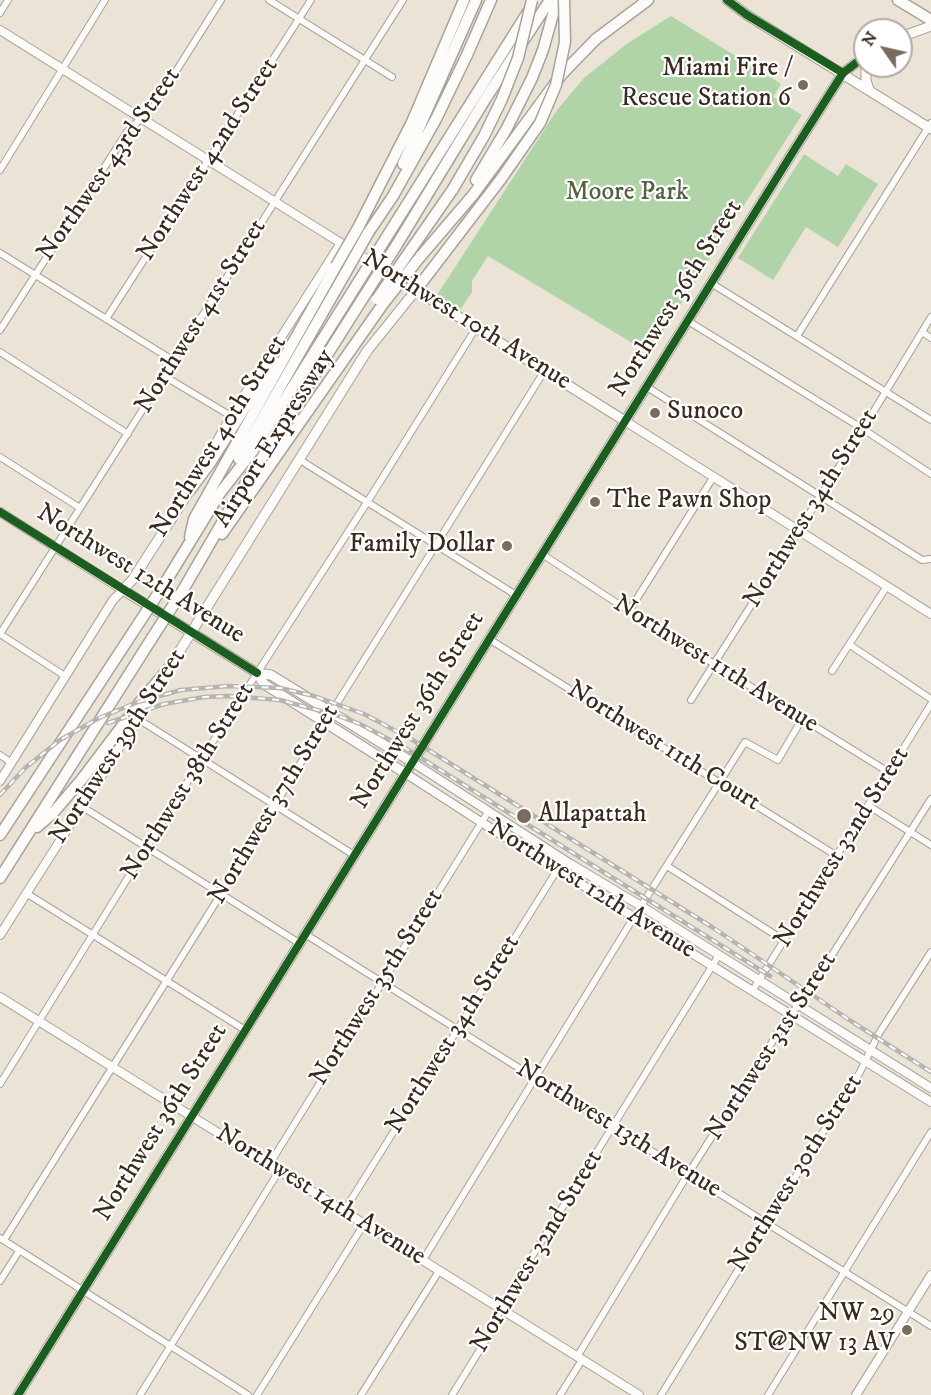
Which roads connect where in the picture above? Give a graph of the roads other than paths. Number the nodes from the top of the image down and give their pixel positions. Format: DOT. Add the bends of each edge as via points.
graph roads {
  1 [pos="8,0"];
  2 [pos="105,0"];
  3 [pos="221,0"];
  4 [pos="268,0"];
  5 [pos="311,0"];
  6 [pos="403,0"];
  7 [pos="464,0"];
  8 [pos="476,0"];
  9 [pos="491,0"];
  10 [pos="534,0"];
  11 [pos="550,0"];
  12 [pos="558,0"];
  13 [pos="564,0"];
  14 [pos="648,0"];
  15 [pos="727,0"];
  16 [pos="900,1"];
  17 [pos="0,13"];
  18 [pos="299,18"];
  19 [pos="929,24"];
  20 [pos="0,30"];
  21 [pos="913,32"];
  22 [pos="365,59"];
  23 [pos="853,65"];
  24 [pos="62,69"];
  25 [pos="843,73"];
  26 [pos="392,77"];
  27 [pos="866,78"];
  28 [pos="869,90"];
  29 [pos="140,117"];
  30 [pos="930,126"];
  31 [pos="209,160"];
  32 [pos="0,170"];
  33 [pos="275,202"];
  34 [pos="446,225"];
  35 [pos="368,233"];
  36 [pos="341,243"];
  37 [pos="0,253"];
  38 [pos="415,254"];
  39 [pos="34,275"];
  40 [pos="711,282"];
  41 [pos="416,290"];
  42 [pos="321,291"];
  43 [pos="931,317"];
  44 [pos="106,319"];
  45 [pos="688,321"];
  46 [pos="476,328"];
  47 [pos="0,330"];
  48 [pos="922,332"];
  49 [pos="797,336"];
  50 [pos="931,338"];
  51 [pos="0,352"];
  52 [pos="174,361"];
  53 [pos="545,370"];
  54 [pos="164,376"];
  55 [pos="647,387"];
  56 [pos="885,392"];
  57 [pos="231,416"];
  58 [pos="931,420"];
  59 [pos="625,421"];
  60 [pos="863,429"];
  61 [pos="128,434"];
  62 [pos="0,457"];
  63 [pos="300,460"];
  64 [pos="931,474"];
  65 [pos="714,476"];
  66 [pos="189,490"];
  67 [pos="220,493"];
  68 [pos="821,495"];
  69 [pos="368,501"];
  70 [pos="80,508"];
  71 [pos="0,512"];
  72 [pos="798,530"];
  73 [pos="436,544"];
  74 [pos="56,547"];
  75 [pos="187,549"];
  76 [pos="542,554"];
  77 [pos="931,559"];
  78 [pos="199,566"];
  79 [pos="887,586"];
  80 [pos="123,590"];
  81 [pos="516,595"];
  82 [pos="629,611"];
  83 [pos="931,614"];
  84 [pos="192,632"];
  85 [pos="0,634"];
  86 [pos="489,639"];
  87 [pos="850,645"];
  88 [pos="715,664"];
  89 [pos="169,668"];
  90 [pos="832,671"];
  91 [pos="258,673"];
  92 [pos="65,676"];
  93 [pos="931,699"];
  94 [pos="691,700"];
  95 [pos="931,704"];
  96 [pos="331,713"];
  97 [pos="138,719"];
  98 [pos="802,719"];
  99 [pos="326,724"];
  100 [pos="0,755"];
  101 [pos="201,760"];
  102 [pos="12,762"];
  103 [pos="412,762"];
  104 [pos="405,773"];
  105 [pos="890,774"];
  106 [pos="0,781"];
  107 [pos="719,781"];
  108 [pos="931,799"];
  109 [pos="276,805"];
  110 [pos="81,806"];
  111 [pos="869,806"];
  112 [pos="488,812"];
  113 [pos="481,822"];
  114 [pos="910,832"];
  115 [pos="28,835"];
  116 [pos="0,836"];
  117 [pos="931,845"];
  118 [pos="148,848"];
  119 [pos="354,855"];
  120 [pos="837,856"];
  121 [pos="564,859"];
  122 [pos="667,866"];
  123 [pos="557,869"];
  124 [pos="0,878"];
  125 [pos="26,893"];
  126 [pos="221,894"];
  127 [pos="641,906"];
  128 [pos="634,917"];
  129 [pos="0,935"];
  130 [pos="92,936"];
  131 [pos="302,939"];
  132 [pos="785,941"];
  133 [pos="931,952"];
  134 [pos="718,955"];
  135 [pos="712,965"];
  136 [pos="759,980"];
  137 [pos="166,981"];
  138 [pos="381,982"];
  139 [pos="753,990"];
  140 [pos="0,997"];
  141 [pos="799,1005"];
  142 [pos="791,1014"];
  143 [pos="39,1022"];
  144 [pos="245,1030"];
  145 [pos="458,1030"];
  146 [pos="871,1050"];
  147 [pos="866,1061"];
  148 [pos="111,1067"];
  149 [pos="534,1078"];
  150 [pos="897,1081"];
  151 [pos="0,1084"];
  152 [pos="931,1088"];
  153 [pos="931,1095"];
  154 [pos="931,1102"];
  155 [pos="191,1116"];
  156 [pos="612,1126"];
  157 [pos="931,1132"];
  158 [pos="269,1165"];
  159 [pos="279,1171"];
  160 [pos="688,1174"];
  161 [pos="344,1211"];
  162 [pos="767,1223"];
  163 [pos="364,1224"];
  164 [pos="2,1239"];
  165 [pos="19,1251"];
  166 [pos="423,1260"];
  167 [pos="440,1271"];
  168 [pos="844,1272"];
  169 [pos="931,1275"];
  170 [pos="0,1281"];
  171 [pos="83,1291"];
  172 [pos="500,1308"];
  173 [pos="908,1311"];
  174 [pos="931,1326"];
  175 [pos="171,1346"];
  176 [pos="579,1358"];
  177 [pos="18,1395"];
  178 [pos="140,1395"];
  179 [pos="248,1395"];
  180 [pos="257,1395"];
  181 [pos="361,1395"];
  182 [pos="452,1395"];
  183 [pos="560,1395"];
  184 [pos="639,1395"];
  185 [pos="661,1395"];
  186 [pos="768,1395"];
  187 [pos="856,1395"];
  1 -- 17 [label="street"];
  2 -- 24 [label="street"];
  3 -- 29 [label="street, Northwest 43rd Street" via="154,106"];
  4 -- 18 [label="street"];
  5 -- 18 [label="street, Northwest 42nd Street"];
  6 -- 22 [label="street, Northwest 41st Street"];
  7 -- 42 [label="highway, bridge" via="400,147"];
  8 -- 35 [label="highway" via="415,140"];
  9 -- 35 [label="highway" via="436,118"];
  10 -- 38 [label="highway, bridge" via="502,99"];
  10 -- 67 [label="highway, Airport Expressway, bridge" via="252,452"];
  11 -- 78 [label="highway, Airport Expressway, bridge" via="234,502"];
  12 -- 34 [label="highway" via="525,94 482,172"];
  13 -- 41 [label="highway, bridge" via="565,42 556,85 537,129"];
  14 -- 34 [label="highway" via="597,39 562,74 487,177"];
  15 -- 25 [label="main road"];
  16 -- 19 [label="highway"];
  18 -- 22 [label="street"];
  18 -- 31 [label="street, Northwest 42nd Street"];
  19 -- 21 [label="main road"];
  20 -- 24 [label="main road, Northwest 10th Avenue"];
  22 -- 26 [label="street"];
  22 -- 33 [label="street, Northwest 41st Street"];
  23 -- 25 [label="main road, Northwest 36th Street"];
  24 -- 29 [label="main road, Northwest 10th Avenue"];
  24 -- 32 [label="street"];
  25 -- 28 [label="main road"];
  25 -- 40 [label="main road, Northwest 36th Street"];
  27 -- 28 [label="main road"];
  28 -- 30 [label="main road"];
  29 -- 31 [label="main road, Northwest 10th Avenue"];
  29 -- 39 [label="street, Northwest 43rd Street"];
  30 -- 49 [label="street"];
  31 -- 33 [label="main road, Northwest 10th Avenue"];
  31 -- 44 [label="street, Northwest 42nd Street"];
  33 -- 36 [label="main road, Northwest 10th Avenue"];
  33 -- 52 [label="street, Northwest 41st Street"];
  34 -- 38 [label="highway"];
  35 -- 67 [label="highway, bridge"];
  36 -- 41 [label="main road, Northwest 10th Avenue"];
  36 -- 57 [label="main road, Northwest 40th Street"];
  37 -- 39 [label="street"];
  38 -- 78 [label="highway, bridge"];
  39 -- 44 [label="street"];
  39 -- 47 [label="street, Northwest 43rd Street"];
  40 -- 45 [label="main road, Northwest 36th Street"];
  40 -- 49 [label="street"];
  41 -- 46 [label="main road, Northwest 10th Avenue"];
  41 -- 63 [label="main road, Northwest 39th Street" via="367,351"];
  42 -- 66 [label="highway"];
  42 -- 75 [label="highway" via="194,519"];
  43 -- 48 [label="street, Northwest 34th Street"];
  44 -- 52 [label="street"];
  45 -- 55 [label="main road, Northwest 36th Street"];
  45 -- 60 [label="street"];
  46 -- 53 [label="main road, Northwest 10th Avenue"];
  46 -- 69 [label="street, Northwest 38th Street"];
  48 -- 50 [label="street"];
  48 -- 56 [label="street, Northwest 34th Street"];
  49 -- 56 [label="street"];
  51 -- 61 [label="street"];
  52 -- 54 [label="street, Northwest 41st Street"];
  53 -- 59 [label="main road, Northwest 10th Avenue"];
  53 -- 73 [label="street, Northwest 37th Street"];
  54 -- 57 [label="street"];
  54 -- 61 [label="street, Northwest 41st Street"];
  55 -- 59 [label="main road, Northwest 36th Street"];
  55 -- 68 [label="street"];
  56 -- 58 [label="street"];
  56 -- 60 [label="street, Northwest 34th Street"];
  57 -- 66 [label="main road, Northwest 40th Street"];
  59 -- 65 [label="main road, Northwest 10th Avenue"];
  59 -- 76 [label="main road, Northwest 36th Street"];
  60 -- 64 [label="street"];
  60 -- 68 [label="street, Northwest 34th Street"];
  61 -- 70 [label="street, Northwest 41st Street"];
  62 -- 70 [label="street"];
  63 -- 69 [label="street"];
  63 -- 84 [label="main road, Northwest 39th Street"];
  65 -- 72 [label="main road, Northwest 10th Avenue"];
  65 -- 82 [label="street"];
  66 -- 80 [label="main road, Northwest 40th Street"];
  67 -- 75 [label="highway, Airport Expressway"];
  68 -- 72 [label="street, Northwest 34th Street"];
  68 -- 77 [label="street" via="922,560"];
  69 -- 73 [label="street"];
  69 -- 91 [label="street, Northwest 38th Street"];
  70 -- 74 [label="street, Northwest 41st Street"];
  71 -- 74 [label="main road, Northwest 12th Avenue"];
  72 -- 79 [label="main road, Northwest 10th Avenue"];
  72 -- 88 [label="street, Northwest 34th Street"];
  73 -- 81 [label="street"];
  73 -- 96 [label="street, Northwest 37th Street"];
  74 -- 80 [label="main road, Northwest 12th Avenue"];
  74 -- 85 [label="street, Northwest 41st Street"];
  75 -- 116 [label="highway, Airport Expressway, bridge"];
  76 -- 81 [label="main road, Northwest 36th Street"];
  76 -- 82 [label="street, Northwest 11th Avenue"];
  78 -- 115 [label="highway, Airport Expressway, bridge"];
  79 -- 83 [label="main road, Northwest 10th Avenue"];
  79 -- 87 [label="street"];
  80 -- 84 [label="main road, Northwest 12th Avenue"];
  80 -- 92 [label="main road, Northwest 40th Street"];
  81 -- 86 [label="main road, Northwest 36th Street"];
  82 -- 88 [label="street, Northwest 11th Avenue"];
  84 -- 89 [label="main road, Northwest 39th Street"];
  84 -- 91 [label="main road, Northwest 12th Avenue"];
  85 -- 92 [label="street"];
  86 -- 103 [label="main road, Northwest 36th Street"];
  86 -- 107 [label="street, Northwest 11th Court"];
  87 -- 90 [label="street"];
  87 -- 93 [label="street"];
  88 -- 94 [label="street, Northwest 34th Street"];
  88 -- 98 [label="street, Northwest 11th Avenue"];
  89 -- 97 [label="main road, Northwest 39th Street"];
  89 -- 115 [label="highway" via="75,788"];
  91 -- 96 [label="main road, Northwest 12th Avenue" via="271,675"];
  91 -- 99 [label="main road, Northwest 12th Avenue" via="264,684"];
  91 -- 101 [label="street, Northwest 38th Street"];
  92 -- 102 [label="main road, Northwest 40th Street"];
  95 -- 105 [label="street, Northwest 32nd Street"];
  96 -- 99 [label="street, Northwest 37th Street"];
  96 -- 103 [label="main road, Northwest 12th Avenue"];
  97 -- 101 [label="street"];
  97 -- 110 [label="main road, Northwest 39th Street"];
  98 -- 105 [label="street, Northwest 11th Avenue"];
  98 -- 107 [label="street" via="778,760 745,742"];
  99 -- 104 [label="main road, Northwest 12th Avenue"];
  99 -- 109 [label="street, Northwest 37th Street"];
  100 -- 102 [label="street"];
  101 -- 109 [label="street"];
  101 -- 118 [label="street, Northwest 38th Street"];
  102 -- 106 [label="main road, Northwest 40th Street"];
  103 -- 104 [label="main road, Northwest 36th Street"];
  103 -- 112 [label="main road, Northwest 12th Avenue"];
  104 -- 113 [label="main road, Northwest 12th Avenue"];
  104 -- 119 [label="main road, Northwest 36th Street"];
  105 -- 111 [label="street, Northwest 32nd Street"];
  107 -- 120 [label="street, Northwest 11th Court"];
  107 -- 122 [label="street"];
  108 -- 114 [label="street, Northwest 31st Street"];
  109 -- 119 [label="street"];
  109 -- 126 [label="street, Northwest 37th Street"];
  110 -- 118 [label="street, Northwest 13th Avenue"];
  110 -- 125 [label="main road, Northwest 39th Street"];
  111 -- 114 [label="street"];
  111 -- 120 [label="street, Northwest 32nd Street"];
  112 -- 113 [label="street, Northwest 35th Street"];
  112 -- 121 [label="main road, Northwest 12th Avenue"];
  113 -- 123 [label="main road, Northwest 12th Avenue"];
  113 -- 138 [label="street, Northwest 35th Street"];
  114 -- 117 [label="street"];
  114 -- 141 [label="street, Northwest 31st Street"];
  115 -- 124 [label="highway, Airport Expressway"];
  118 -- 126 [label="street, Northwest 13th Avenue"];
  118 -- 130 [label="street, Northwest 38th Street"];
  119 -- 131 [label="main road, Northwest 36th Street"];
  120 -- 132 [label="street, Northwest 32nd Street"];
  121 -- 123 [label="street, Northwest 34th Street"];
  121 -- 127 [label="main road, Northwest 12th Avenue"];
  122 -- 127 [label="street"];
  122 -- 132 [label="street"];
  123 -- 128 [label="main road, Northwest 12th Avenue"];
  123 -- 145 [label="street, Northwest 34th Street"];
  125 -- 129 [label="main road, Northwest 39th Street"];
  125 -- 130 [label="street"];
  126 -- 131 [label="street, Northwest 13th Avenue"];
  126 -- 137 [label="street, Northwest 37th Street"];
  127 -- 128 [label="street"];
  127 -- 134 [label="main road, Northwest 12th Avenue"];
  128 -- 135 [label="main road, Northwest 12th Avenue"];
  128 -- 149 [label="street"];
  130 -- 137 [label="street"];
  130 -- 143 [label="street, Northwest 38th Street"];
  131 -- 138 [label="street, Northwest 13th Avenue"];
  131 -- 144 [label="main road, Northwest 36th Street"];
  132 -- 136 [label="street, Northwest 32nd Street"];
  133 -- 146 [label="street, Northwest 30th Street"];
  134 -- 135 [label="street, Northwest 32nd Street"];
  134 -- 136 [label="main road, Northwest 12th Avenue"];
  135 -- 139 [label="main road, Northwest 12th Avenue"];
  135 -- 156 [label="street, Northwest 32nd Street"];
  136 -- 139 [label="street, Northwest 32nd Street"];
  136 -- 141 [label="main road, Northwest 12th Avenue"];
  137 -- 144 [label="street"];
  137 -- 148 [label="street, Northwest 37th Street"];
  138 -- 145 [label="street, Northwest 13th Avenue"];
  138 -- 158 [label="street, Northwest 35th Street"];
  139 -- 142 [label="main road, Northwest 12th Avenue"];
  140 -- 143 [label="main road, Northwest 14th Avenue"];
  141 -- 142 [label="street, Northwest 31st Street"];
  141 -- 146 [label="main road, Northwest 12th Avenue"];
  142 -- 147 [label="main road, Northwest 12th Avenue"];
  142 -- 160 [label="street, Northwest 31st Street"];
  143 -- 148 [label="main road, Northwest 14th Avenue"];
  143 -- 151 [label="street, Northwest 38th Street"];
  144 -- 155 [label="main road, Northwest 36th Street"];
  145 -- 149 [label="street, Northwest 13th Avenue"];
  145 -- 161 [label="street, Northwest 34th Street"];
  146 -- 147 [label="street, Northwest 30th Street"];
  146 -- 152 [label="main road, Northwest 12th Avenue"];
  147 -- 150 [label="main road, Northwest 12th Avenue"];
  147 -- 162 [label="street, Northwest 30th Street"];
  148 -- 155 [label="main road, Northwest 14th Avenue"];
  148 -- 164 [label="street, Northwest 37th Street"];
  149 -- 156 [label="street, Northwest 13th Avenue"];
  149 -- 166 [label="street"];
  150 -- 153 [label="main road"];
  150 -- 154 [label="main road, Northwest 12th Avenue"];
  155 -- 158 [label="main road, Northwest 14th Avenue"];
  155 -- 171 [label="main road, Northwest 36th Street"];
  156 -- 160 [label="street, Northwest 13th Avenue"];
  156 -- 172 [label="street, Northwest 32nd Street"];
  157 -- 168 [label="street"];
  158 -- 159 [label="main road, Northwest 14th Avenue"];
  159 -- 161 [label="main road, Northwest 14th Avenue"];
  159 -- 175 [label="street"];
  160 -- 162 [label="street, Northwest 13th Avenue"];
  160 -- 176 [label="street, Northwest 31st Street"];
  161 -- 163 [label="main road, Northwest 14th Avenue"];
  162 -- 168 [label="street, Northwest 13th Avenue"];
  162 -- 185 [label="street, Northwest 30th Street"];
  163 -- 166 [label="main road, Northwest 14th Avenue"];
  163 -- 180 [label="street"];
  164 -- 165 [label="street"];
  165 -- 170 [label="street"];
  165 -- 171 [label="street"];
  166 -- 167 [label="main road, Northwest 14th Avenue"];
  167 -- 172 [label="main road, Northwest 14th Avenue"];
  167 -- 181 [label="street"];
  168 -- 173 [label="street, Northwest 13th Avenue"];
  168 -- 186 [label="street"];
  169 -- 173 [label="main road"];
  171 -- 175 [label="street"];
  171 -- 177 [label="main road, Northwest 36th Street"];
  172 -- 176 [label="main road, Northwest 14th Avenue"];
  172 -- 182 [label="street, Northwest 32nd Street" via="494,1327"];
  173 -- 174 [label="street, Northwest 13th Avenue"];
  173 -- 187 [label="main road"];
  175 -- 178 [label="street"];
  175 -- 179 [label="street"];
  176 -- 183 [label="street, Northwest 31st Street"];
  176 -- 184 [label="main road, Northwest 14th Avenue"];
}
